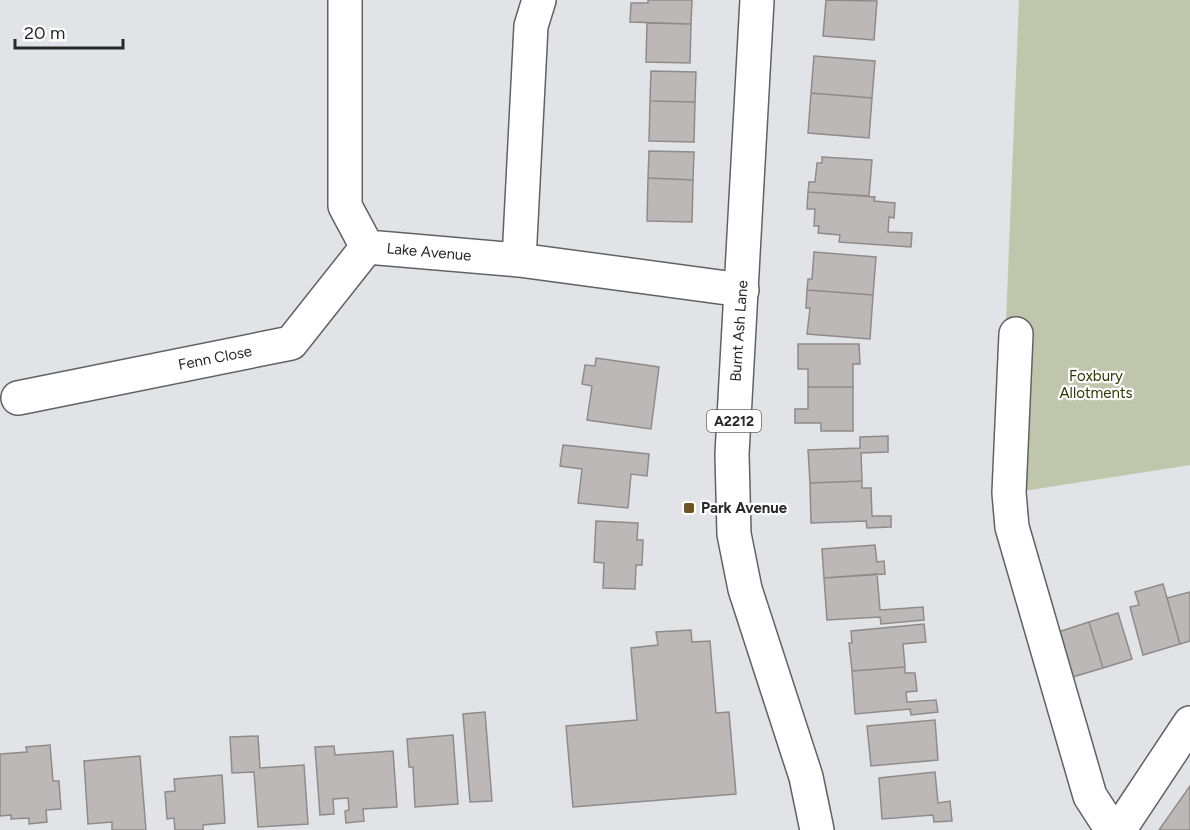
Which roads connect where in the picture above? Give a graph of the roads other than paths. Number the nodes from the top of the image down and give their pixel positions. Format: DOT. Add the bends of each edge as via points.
graph roads {
  1 [pos="345,0"];
  2 [pos="539,0"];
  3 [pos="758,0"];
  4 [pos="367,247"];
  5 [pos="519,260"];
  6 [pos="742,290"];
  7 [pos="1016,334"];
  8 [pos="18,398"];
  9 [pos="1190,723"];
  10 [pos="817,830"];
  11 [pos="1112,830"];
  12 [pos="1119,830"];
  1 -- 4 [label="street, Lake Avenue" via="345,206"];
  2 -- 5 [label="street" via="531,26"];
  3 -- 6 [label="street, Burnt Ash Lane / A2212"];
  4 -- 5 [label="street, Lake Avenue"];
  4 -- 8 [label="street, Fenn Close" via="291,343"];
  5 -- 6 [label="street, Lake Avenue"];
  6 -- 10 [label="street, Burnt Ash Lane / A2212" via="732,454 734,534 745,589 807,777"];
  7 -- 11 [label="street" via="1009,494 1012,528 1090,796"];
  9 -- 12 [label="street"];
}
